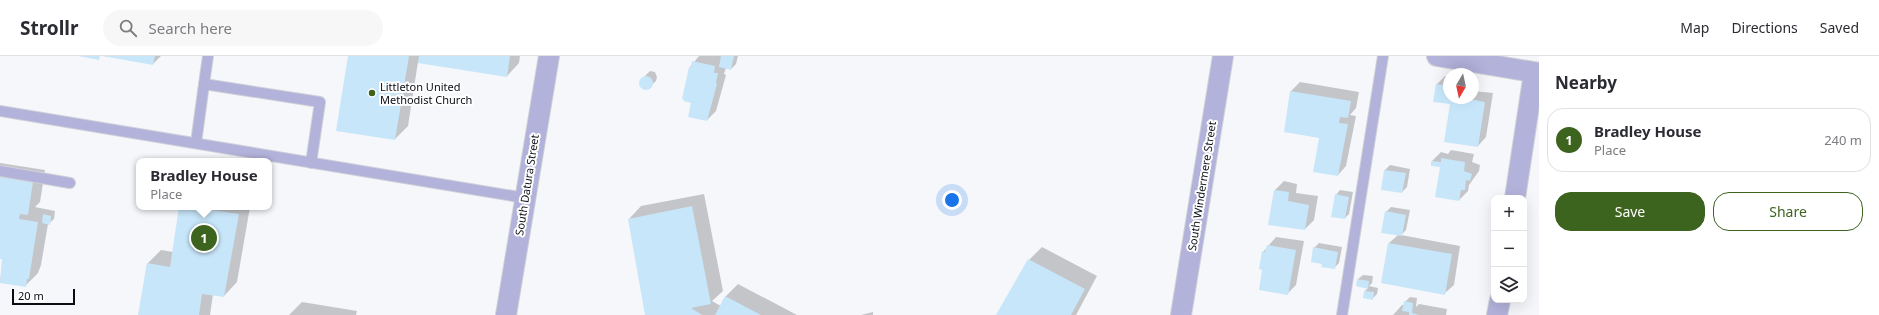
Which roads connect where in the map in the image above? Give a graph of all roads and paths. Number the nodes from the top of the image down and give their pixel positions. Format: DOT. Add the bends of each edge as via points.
graph roads {
  1 [pos="208,56"];
  2 [pos="549,56"];
  3 [pos="1223,56"];
  4 [pos="1384,56"];
  5 [pos="1437,56"];
  6 [pos="1537,73"];
  7 [pos="204,84"];
  8 [pos="0,111"];
  9 [pos="196,144"];
  10 [pos="311,163"];
  11 [pos="0,171"];
  12 [pos="70,183"];
  13 [pos="1516,195"];
  14 [pos="525,198"];
  15 [pos="1499,303"];
  16 [pos="506,315"];
  17 [pos="1181,315"];
  18 [pos="1342,315"];
  19 [pos="1497,315"];
  1 -- 7 [label="lane"];
  2 -- 14 [label="street, South Datura Street"];
  3 -- 17 [label="street, South Windermere Street"];
  4 -- 18 [label="lane"];
  5 -- 6 [label="street"];
  6 -- 13 [label="street"];
  7 -- 9 [label="lane"];
  7 -- 10 [label="lane" via="320,102"];
  8 -- 9 [label="lane"];
  9 -- 10 [label="lane"];
  10 -- 14 [label="lane"];
  11 -- 12 [label="lane"];
  14 -- 16 [label="street, South Datura Street"];
  15 -- 19 [label="street"];
}
